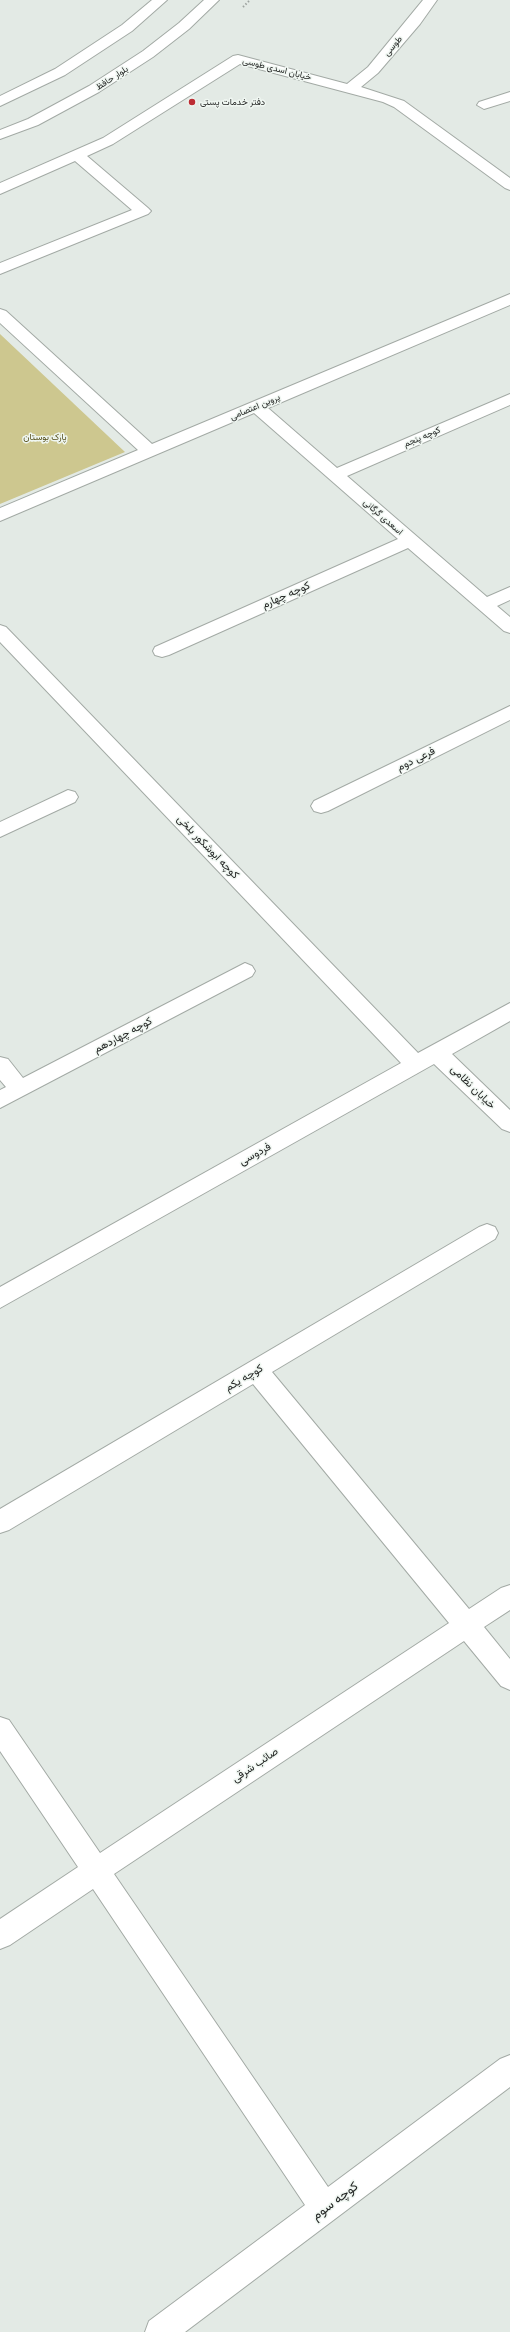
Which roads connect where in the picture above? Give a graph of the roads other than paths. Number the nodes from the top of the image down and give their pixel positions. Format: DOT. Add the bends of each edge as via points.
graph roads {
  1 [pos="160,0"];
  2 [pos="212,0"];
  3 [pos="430,0"];
  4 [pos="351,88"];
  5 [pos="510,96"];
  6 [pos="0,102"];
  7 [pos="484,105"];
  8 [pos="0,135"];
  9 [pos="77,155"];
  10 [pos="510,184"];
  11 [pos="0,189"];
  12 [pos="0,269"];
  13 [pos="510,299"];
  14 [pos="0,314"];
  15 [pos="510,399"];
  16 [pos="256,407"];
  17 [pos="150,452"];
  18 [pos="335,474"];
  19 [pos="0,515"];
  20 [pos="410,540"];
  21 [pos="510,593"];
  22 [pos="485,605"];
  23 [pos="510,627"];
  24 [pos="0,631"];
  25 [pos="162,651"];
  26 [pos="510,712"];
  27 [pos="68,797"];
  28 [pos="321,806"];
  29 [pos="0,830"];
  30 [pos="245,970"];
  31 [pos="510,1010"];
  32 [pos="436,1052"];
  33 [pos="415,1064"];
  34 [pos="0,1065"];
  35 [pos="20,1089"];
  36 [pos="0,1100"];
  37 [pos="510,1123"];
  38 [pos="487,1233"];
  39 [pos="0,1298"];
  40 [pos="256,1370"];
  41 [pos="0,1522"];
  42 [pos="510,1596"];
  43 [pos="466,1625"];
  44 [pos="510,1678"];
  45 [pos="0,1729"];
  46 [pos="96,1871"];
  47 [pos="0,1935"];
  48 [pos="510,2069"];
  49 [pos="324,2208"];
  50 [pos="160,2332"];
  1 -- 6 [label="street" via="127,28 60,72"];
  2 -- 8 [label="street, بلوار حافظ" via="148,54 94,89 33,122"];
  3 -- 4 [label="street, طوسی" via="415,22 373,70"];
  4 -- 9 [label="street, خیابان اسدی طوسی" via="238,59 108,141"];
  4 -- 10 [label="street, خیابان اسدی طوسی" via="399,104"];
  5 -- 7 [label="street"];
  9 -- 11 [label="street, خیابان اسدی طوسی"];
  9 -- 12 [label="street" via="143,212"];
  13 -- 16 [label="street, پروین اعتصامی"];
  14 -- 17 [label="street"];
  15 -- 18 [label="street, کوچه پنجم"];
  16 -- 17 [label="street, پروین اعتصامی"];
  16 -- 18 [label="street, اسعدی گرگانی"];
  17 -- 19 [label="street, پروین اعتصامی"];
  18 -- 20 [label="street, اسعدی گرگانی"];
  20 -- 22 [label="street, اسعدی گرگانی"];
  20 -- 25 [label="street, کوچه چهارم"];
  21 -- 22 [label="street"];
  22 -- 23 [label="street, اسعدی گرگانی"];
  24 -- 33 [label="street, کوچه ابوشکور بلخی"];
  26 -- 28 [label="street, فرعی دوم"];
  27 -- 29 [label="street"];
  30 -- 35 [label="street, کوچه چهاردهم"];
  31 -- 32 [label="street, فردوسی"];
  32 -- 33 [label="street, فردوسی"];
  32 -- 37 [label="street, خیابان نظامی"];
  33 -- 39 [label="street, فردوسی"];
  34 -- 35 [label="street"];
  35 -- 36 [label="street, کوچه چهاردهم"];
  38 -- 40 [label="street, کوچه یکم"];
  40 -- 41 [label="street, کوچه یکم"];
  40 -- 43 [label="street"];
  42 -- 43 [label="street, صائب شرقی"];
  43 -- 44 [label="street"];
  43 -- 46 [label="street, صائب شرقی"];
  45 -- 46 [label="street"];
  46 -- 47 [label="street, صائب شرقی"];
  46 -- 49 [label="street"];
  48 -- 49 [label="street, کوچه سوم"];
  49 -- 50 [label="street, کوچه سوم"];
}
